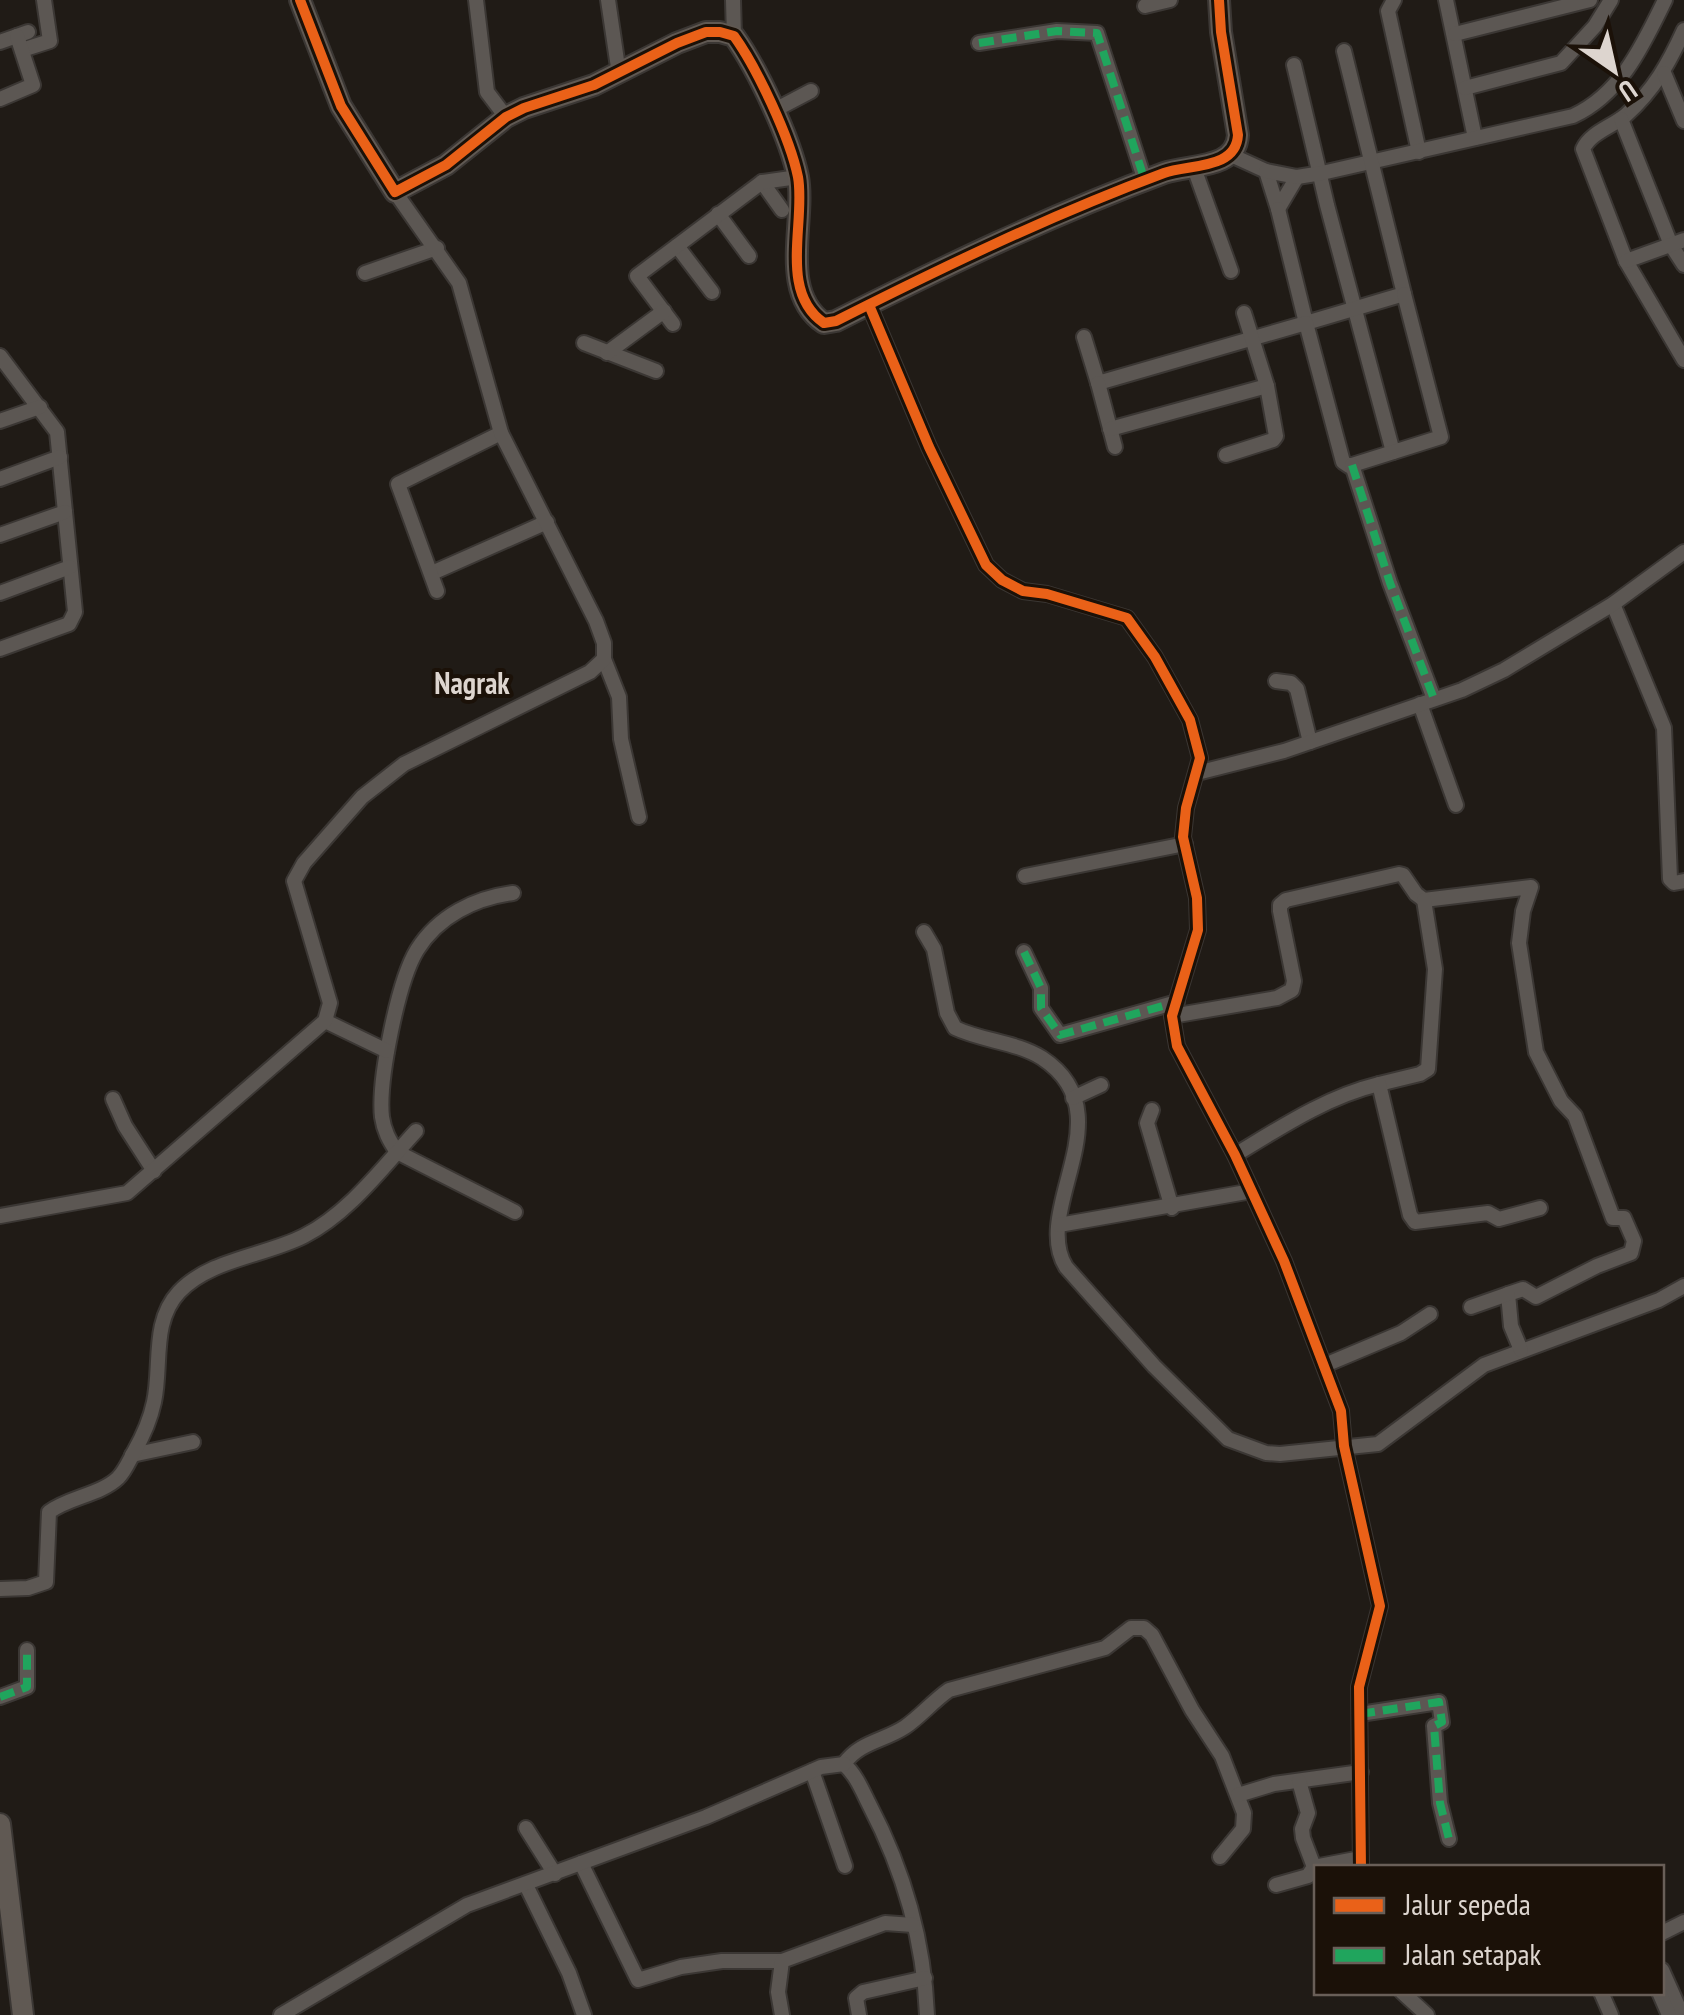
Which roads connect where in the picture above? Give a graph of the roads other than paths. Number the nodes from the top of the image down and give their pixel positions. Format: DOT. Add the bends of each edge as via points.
graph roads {
  1 [pos="44,0"];
  2 [pos="300,0"];
  3 [pos="476,0"];
  4 [pos="608,0"];
  5 [pos="734,0"];
  6 [pos="1170,0"];
  7 [pos="1219,0"];
  8 [pos="1394,0"];
  9 [pos="1446,0"];
  10 [pos="1590,0"];
  11 [pos="1611,0"];
  12 [pos="1666,0"];
  13 [pos="1145,6"];
  14 [pos="1684,30"];
  15 [pos="1455,34"];
  16 [pos="734,36"];
  17 [pos="22,39"];
  18 [pos="0,42"];
  19 [pos="979,43"];
  20 [pos="1344,51"];
  21 [pos="1294,65"];
  22 [pos="1664,73"];
  23 [pos="619,74"];
  24 [pos="1465,88"];
  25 [pos="812,90"];
  26 [pos="0,98"];
  27 [pos="773,111"];
  28 [pos="506,117"];
  29 [pos="1621,119"];
  30 [pos="1684,122"];
  31 [pos="1475,138"];
  32 [pos="1419,152"];
  33 [pos="1231,155"];
  34 [pos="1369,161"];
  35 [pos="1193,166"];
  36 [pos="1266,171"];
  37 [pos="1322,172"];
  38 [pos="798,177"];
  39 [pos="1297,177"];
  40 [pos="1146,181"];
  41 [pos="762,182"];
  42 [pos="395,192"];
  43 [pos="1278,209"];
  44 [pos="782,210"];
  45 [pos="718,214"];
  46 [pos="1678,242"];
  47 [pos="677,246"];
  48 [pos="437,248"];
  49 [pos="749,256"];
  50 [pos="1626,261"];
  51 [pos="1684,265"];
  52 [pos="1231,271"];
  53 [pos="365,273"];
  54 [pos="712,292"];
  55 [pos="1404,294"];
  56 [pos="869,304"];
  57 [pos="1354,306"];
  58 [pos="1244,313"];
  59 [pos="1306,322"];
  60 [pos="1084,337"];
  61 [pos="1252,339"];
  62 [pos="584,343"];
  63 [pos="607,352"];
  64 [pos="1,359"];
  65 [pos="1684,360"];
  66 [pos="656,371"];
  67 [pos="1098,383"];
  68 [pos="1267,386"];
  69 [pos="40,407"];
  70 [pos="0,421"];
  71 [pos="1110,429"];
  72 [pos="501,433"];
  73 [pos="1115,447"];
  74 [pos="1394,452"];
  75 [pos="1226,454"];
  76 [pos="60,458"];
  77 [pos="1352,465"];
  78 [pos="0,479"];
  79 [pos="65,512"];
  80 [pos="547,522"];
  81 [pos="0,535"];
  82 [pos="1684,552"];
  83 [pos="70,566"];
  84 [pos="432,574"];
  85 [pos="437,591"];
  86 [pos="0,592"];
  87 [pos="1613,604"];
  88 [pos="0,649"];
  89 [pos="604,659"];
  90 [pos="1276,681"];
  91 [pos="1427,701"];
  92 [pos="1310,742"];
  93 [pos="1197,773"];
  94 [pos="1456,805"];
  95 [pos="639,817"];
  96 [pos="1185,844"];
  97 [pos="1025,876"];
  98 [pos="1684,881"];
  99 [pos="514,893"];
  100 [pos="1424,900"];
  101 [pos="924,932"];
  102 [pos="1024,952"];
  103 [pos="1175,1009"];
  104 [pos="325,1021"];
  105 [pos="386,1051"];
  106 [pos="1379,1084"];
  107 [pos="1100,1085"];
  108 [pos="1073,1098"];
  109 [pos="114,1099"];
  110 [pos="1152,1110"];
  111 [pos="416,1131"];
  112 [pos="397,1152"];
  113 [pos="1235,1156"];
  114 [pos="154,1171"];
  115 [pos="1252,1192"];
  116 [pos="1172,1208"];
  117 [pos="1540,1208"];
  118 [pos="516,1212"];
  119 [pos="0,1216"];
  120 [pos="1059,1225"];
  121 [pos="1684,1286"];
  122 [pos="1508,1294"];
  123 [pos="1471,1307"];
  124 [pos="1430,1314"];
  125 [pos="1521,1350"];
  126 [pos="1325,1365"];
  127 [pos="192,1442"];
  128 [pos="1344,1446"];
  129 [pos="132,1455"];
  130 [pos="0,1590"];
  131 [pos="27,1650"];
  132 [pos="0,1697"];
  133 [pos="1360,1714"];
  134 [pos="844,1764"];
  135 [pos="812,1771"];
  136 [pos="1361,1772"];
  137 [pos="1299,1781"];
  138 [pos="1238,1795"];
  139 [pos="0,1824"];
  140 [pos="526,1828"];
  141 [pos="1449,1839"];
  142 [pos="1220,1857"];
  143 [pos="581,1863"];
  144 [pos="1361,1863"];
  145 [pos="845,1866"];
  146 [pos="1314,1867"];
  147 [pos="555,1874"];
  148 [pos="526,1886"];
  149 [pos="1276,1886"];
  150 [pos="913,1925"];
  151 [pos="782,1962"];
  152 [pos="1664,1974"];
  153 [pos="925,1978"];
  154 [pos="1405,1995"];
  155 [pos="23,2015"];
  156 [pos="281,2015"];
  157 [pos="584,2015"];
  158 [pos="782,2015"];
  159 [pos="859,2015"];
  160 [pos="927,2015"];
  161 [pos="1426,2015"];
  162 [pos="1682,2015"];
  1 -- 17 [label="street" via="50,41"];
  2 -- 42 [label="street" via="341,106"];
  3 -- 28 [label="street" via="487,92"];
  4 -- 23 [label="street"];
  5 -- 16 [label="street"];
  6 -- 13 [label="street"];
  7 -- 33 [label="street" via="1238,135"];
  8 -- 32 [label="street" via="1388,11"];
  9 -- 15 [label="street"];
  10 -- 15 [label="street"];
  11 -- 24 [label="street" via="1561,63"];
  12 -- 31 [label="street" via="1642,49 1601,100 1561,120"];
  14 -- 22 [label="street"];
  15 -- 24 [label="street"];
  16 -- 23 [label="street" via="706,32"];
  16 -- 27 [label="street"];
  17 -- 18 [label="street"];
  17 -- 26 [label="street" via="32,85"];
  19 -- 40 [label="street" via="1057,31 1097,33"];
  20 -- 34 [label="street"];
  21 -- 37 [label="street"];
  22 -- 29 [label="street"];
  22 -- 30 [label="street"];
  23 -- 28 [label="street"];
  24 -- 31 [label="street"];
  25 -- 27 [label="street"];
  27 -- 38 [label="street"];
  28 -- 42 [label="street" via="446,166"];
  29 -- 46 [label="street"];
  29 -- 50 [label="street" via="1582,149"];
  31 -- 32 [label="street"];
  32 -- 34 [label="street"];
  33 -- 35 [label="street"];
  33 -- 36 [label="street"];
  34 -- 37 [label="street"];
  34 -- 55 [label="street"];
  35 -- 40 [label="street"];
  35 -- 52 [label="street"];
  36 -- 39 [label="street"];
  36 -- 43 [label="street"];
  37 -- 39 [label="street"];
  37 -- 57 [label="street"];
  38 -- 41 [label="street"];
  38 -- 56 [label="street" via="797,267 809,308 828,323"];
  39 -- 43 [label="street"];
  40 -- 56 [label="street"];
  41 -- 44 [label="street"];
  41 -- 45 [label="street"];
  42 -- 48 [label="street"];
  43 -- 59 [label="street"];
  45 -- 47 [label="street"];
  45 -- 49 [label="street"];
  46 -- 50 [label="street"];
  46 -- 51 [label="street"];
  47 -- 54 [label="street"];
  47 -- 63 [label="street" via="637,276 669,318"];
  48 -- 53 [label="street"];
  48 -- 72 [label="street" via="460,283"];
  50 -- 65 [label="street"];
  55 -- 57 [label="street"];
  55 -- 74 [label="street" via="1442,433 1438,440"];
  56 -- 93 [label="street" via="986,565 1023,591 1127,618 1190,720"];
  57 -- 59 [label="street"];
  57 -- 74 [label="street"];
  58 -- 61 [label="street"];
  59 -- 61 [label="street"];
  59 -- 77 [label="street" via="1343,462"];
  60 -- 67 [label="street"];
  61 -- 67 [label="street"];
  61 -- 68 [label="street"];
  62 -- 63 [label="street"];
  63 -- 66 [label="street"];
  64 -- 69 [label="street"];
  67 -- 71 [label="street"];
  68 -- 71 [label="street"];
  68 -- 75 [label="street" via="1276,438"];
  69 -- 70 [label="street"];
  69 -- 76 [label="street" via="55,426"];
  71 -- 73 [label="street"];
  72 -- 80 [label="street"];
  72 -- 84 [label="street" via="398,483"];
  74 -- 77 [label="street"];
  76 -- 78 [label="street"];
  76 -- 79 [label="street"];
  77 -- 91 [label="street"];
  79 -- 81 [label="street"];
  79 -- 83 [label="street"];
  80 -- 84 [label="street"];
  80 -- 89 [label="street" via="596,621"];
  82 -- 87 [label="street"];
  83 -- 86 [label="street"];
  83 -- 88 [label="street" via="70,624"];
  84 -- 85 [label="street"];
  87 -- 91 [label="street" via="1504,670"];
  87 -- 98 [label="street" via="1664,728 1670,879"];
  89 -- 95 [label="street" via="619,697"];
  89 -- 104 [label="street" via="590,672 404,764 362,796 304,862 294,880 330,1003"];
  90 -- 92 [label="street" via="1294,685"];
  91 -- 92 [label="street"];
  91 -- 94 [label="street"];
  92 -- 93 [label="street"];
  93 -- 96 [label="street" via="1186,808"];
  96 -- 97 [label="street"];
  96 -- 103 [label="street" via="1198,930"];
  99 -- 105 [label="street" via="465,905 416,952"];
  100 -- 103 [label="street" via="1398,874 1286,900 1280,911 1292,990 1277,998"];
  100 -- 106 [label="street" via="1435,969 1428,1068"];
  100 -- 122 [label="street" via="1531,887 1519,944 1536,1052 1575,1116 1613,1218 1624,1218 1634,1241 1630,1253 1536,1297 1523,1290"];
  101 -- 108 [label="street" via="955,1028 1033,1053 1056,1071"];
  102 -- 103 [label="street" via="1056,1033"];
  103 -- 113 [label="street" via="1177,1046"];
  104 -- 105 [label="street"];
  104 -- 114 [label="street"];
  105 -- 112 [label="street" via="381,1114"];
  106 -- 113 [label="street" via="1310,1108"];
  106 -- 117 [label="street" via="1416,1222 1488,1212 1499,1219"];
  107 -- 108 [label="street"];
  108 -- 120 [label="street" via="1078,1140"];
  109 -- 114 [label="street"];
  110 -- 116 [label="street" via="1147,1123"];
  111 -- 112 [label="street"];
  112 -- 118 [label="street"];
  112 -- 129 [label="street" via="329,1222 200,1275 179,1292 166,1310 155,1400"];
  113 -- 115 [label="street"];
  114 -- 119 [label="street" via="126,1194"];
  115 -- 116 [label="street"];
  115 -- 126 [label="street"];
  116 -- 120 [label="street"];
  120 -- 128 [label="street" via="1066,1267 1228,1439 1280,1454"];
  121 -- 125 [label="street"];
  122 -- 123 [label="street"];
  122 -- 125 [label="street"];
  124 -- 126 [label="street"];
  125 -- 128 [label="street" via="1470,1373 1378,1444"];
  126 -- 128 [label="street" via="1341,1411"];
  127 -- 129 [label="street"];
  128 -- 133 [label="street" via="1380,1606"];
  129 -- 130 [label="street" via="108,1485 47,1516 46,1582"];
  131 -- 132 [label="street" via="27,1687"];
  133 -- 136 [label="street"];
  133 -- 141 [label="street" via="1438,1702 1440,1803"];
  134 -- 135 [label="street"];
  134 -- 138 [label="street" via="853,1752 904,1728 949,1690 1105,1648 1138,1626 1152,1635"];
  134 -- 150 [label="street" via="888,1842"];
  135 -- 143 [label="street"];
  135 -- 145 [label="street"];
  136 -- 137 [label="street"];
  136 -- 144 [label="street"];
  137 -- 138 [label="street"];
  137 -- 146 [label="street" via="1308,1813 1303,1838"];
  138 -- 142 [label="street" via="1243,1829"];
  139 -- 155 [label="street"];
  140 -- 147 [label="street"];
  143 -- 147 [label="street"];
  143 -- 151 [label="street" via="638,1980 722,1961"];
  146 -- 149 [label="street" via="1308,1876"];
  147 -- 148 [label="street"];
  148 -- 156 [label="street" via="467,1905"];
  148 -- 157 [label="street"];
  150 -- 151 [label="street" via="886,1922"];
  150 -- 153 [label="street"];
  151 -- 158 [label="street"];
  152 -- 162 [label="street"];
  153 -- 159 [label="street" via="863,1992 856,1998"];
  153 -- 160 [label="street"];
  154 -- 161 [label="street"];
}
